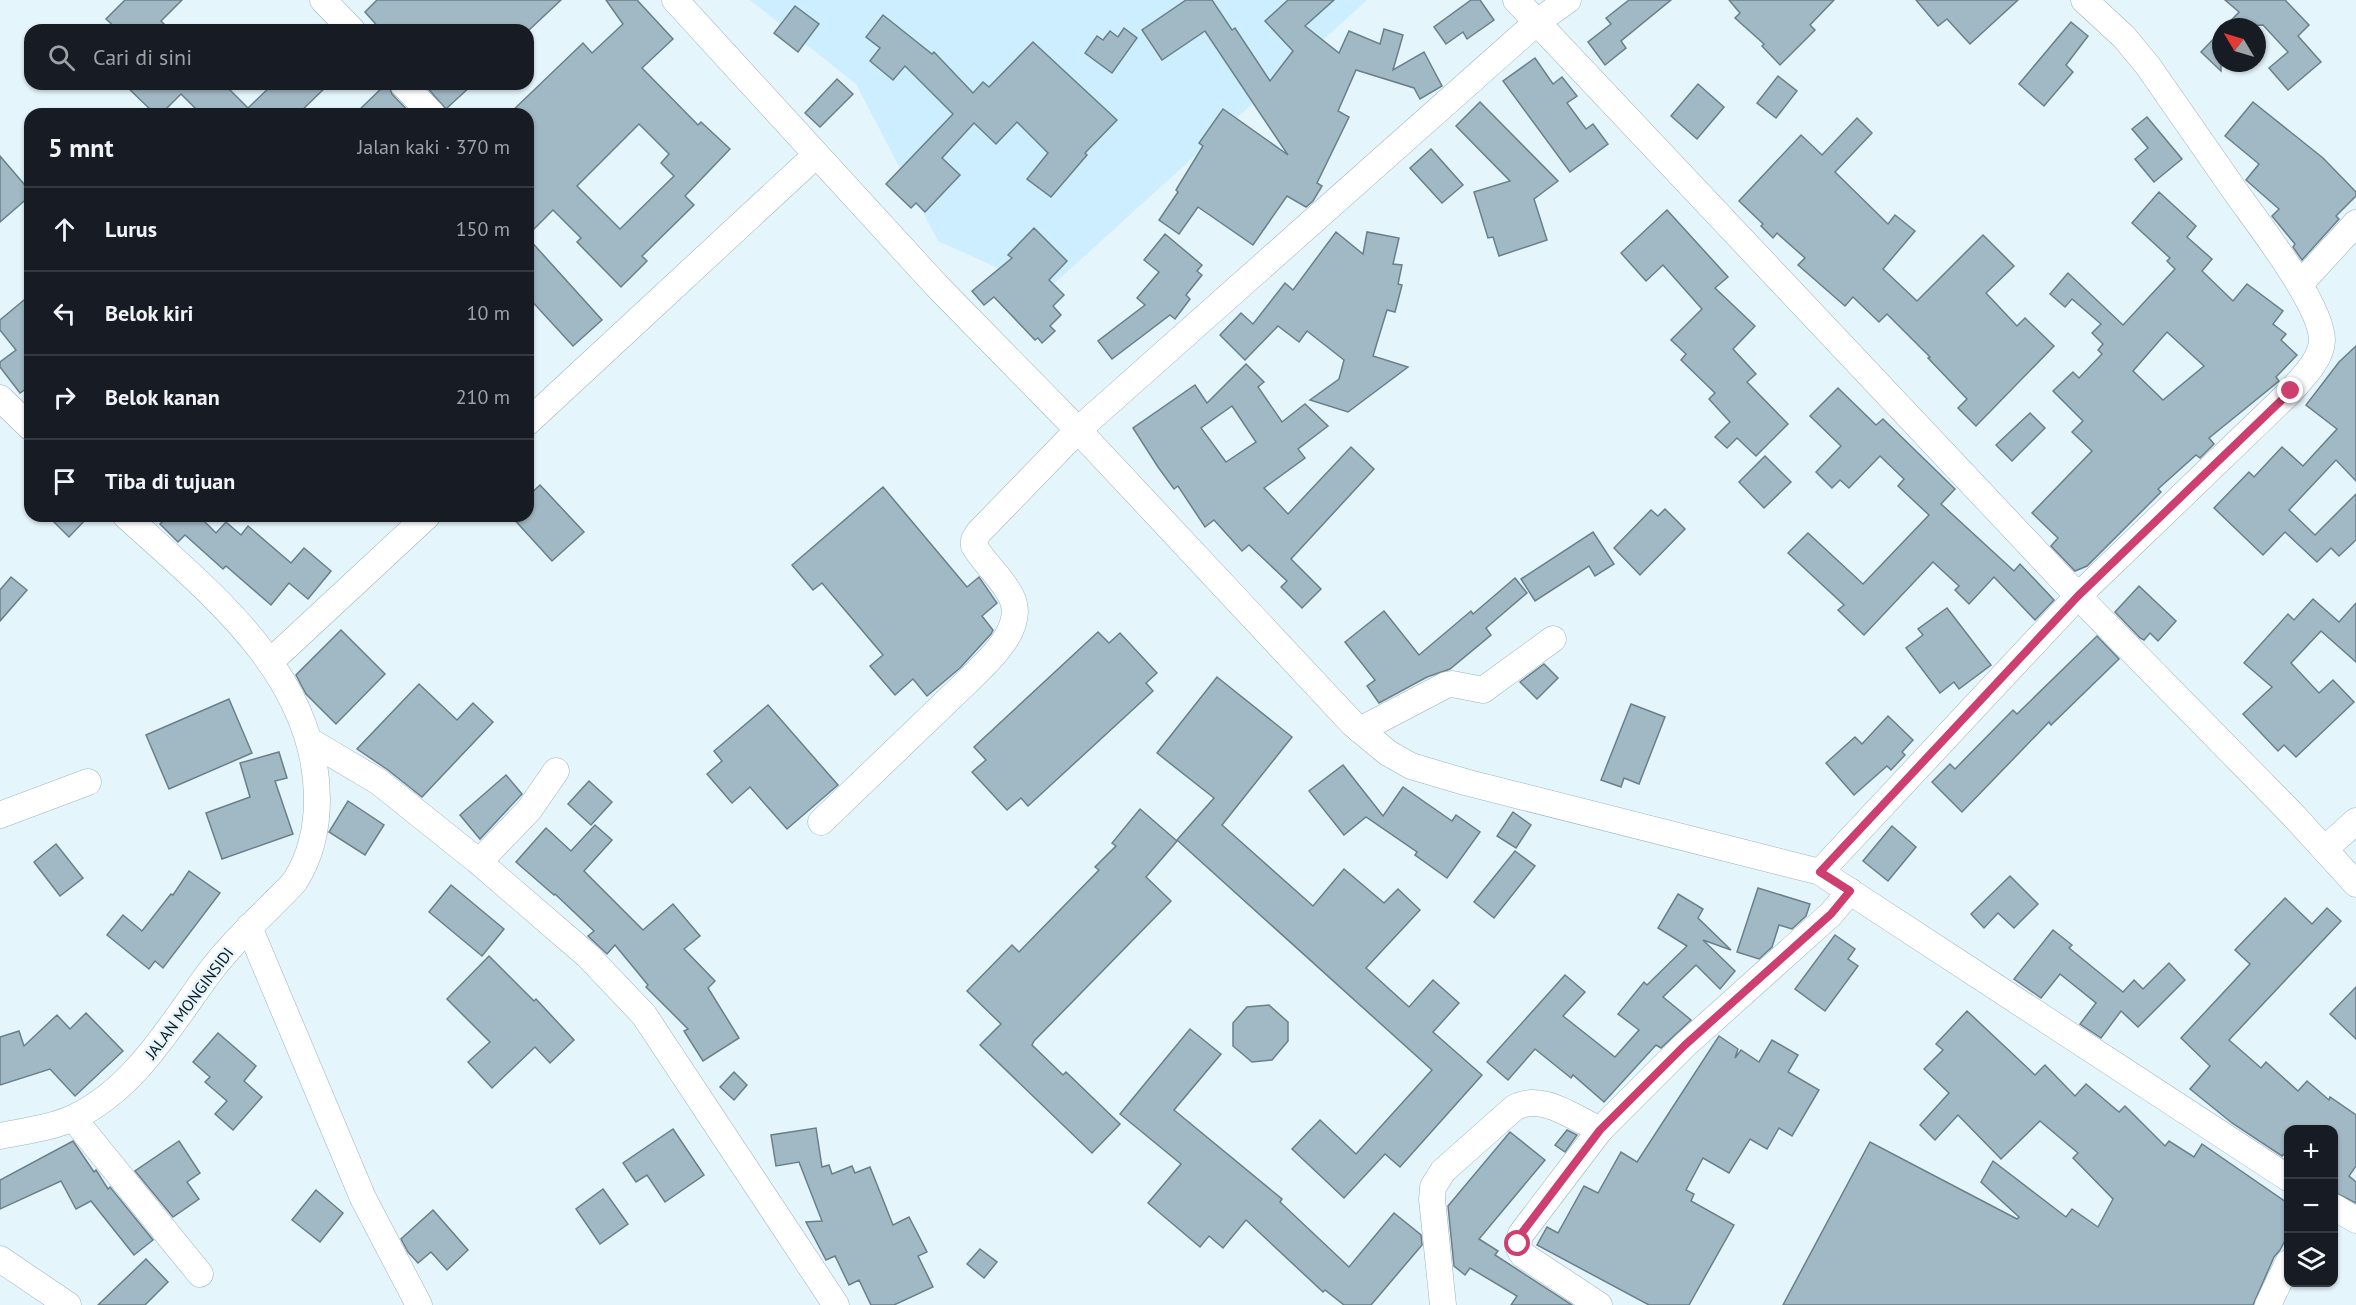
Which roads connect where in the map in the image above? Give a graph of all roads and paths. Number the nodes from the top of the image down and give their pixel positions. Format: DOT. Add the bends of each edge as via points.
graph roads {
  1 [pos="323,0"];
  2 [pos="675,0"];
  3 [pos="1516,0"];
  4 [pos="1568,0"];
  5 [pos="2084,0"];
  6 [pos="1537,22"];
  7 [pos="346,24"];
  8 [pos="409,90"];
  9 [pos="426,108"];
  10 [pos="816,155"];
  11 [pos="2356,222"];
  12 [pos="2300,284"];
  13 [pos="0,398"];
  14 [pos="534,416"];
  15 [pos="24,421"];
  16 [pos="1078,430"];
  17 [pos="132,522"];
  18 [pos="421,522"];
  19 [pos="2078,596"];
  20 [pos="1553,639"];
  21 [pos="271,661"];
  22 [pos="1360,730"];
  23 [pos="310,741"];
  24 [pos="556,771"];
  25 [pos="88,782"];
  26 [pos="0,815"];
  27 [pos="2356,821"];
  28 [pos="821,822"];
  29 [pos="2325,849"];
  30 [pos="479,862"];
  31 [pos="1820,872"];
  32 [pos="2356,884"];
  33 [pos="1850,891"];
  34 [pos="249,927"];
  35 [pos="73,1118"];
  36 [pos="1600,1130"];
  37 [pos="0,1136"];
  38 [pos="2284,1175"];
  39 [pos="2338,1209"];
  40 [pos="2356,1220"];
  41 [pos="0,1259"];
  42 [pos="2284,1273"];
  43 [pos="200,1274"];
  44 [pos="68,1305"];
  45 [pos="419,1305"];
  46 [pos="836,1305"];
  47 [pos="1443,1305"];
  48 [pos="1599,1305"];
  49 [pos="2268,1305"];
  1 -- 7 [label="street"];
  2 -- 10 [label="street"];
  3 -- 6 [label="street"];
  4 -- 6 [label="street"];
  5 -- 12 [label="street" via="2148,66"];
  6 -- 16 [label="street"];
  6 -- 19 [label="street"];
  8 -- 9 [label="street"];
  10 -- 14 [label="street"];
  10 -- 16 [label="street"];
  11 -- 12 [label="street"];
  12 -- 19 [label="street" via="2322,341 2307,372"];
  13 -- 15 [label="street"];
  16 -- 22 [label="street"];
  16 -- 28 [label="street" via="974,540 979,554 1011,596 1016,612 1010,632 970,680"];
  17 -- 21 [label="street, JALAN MONGINSIDI" via="218,601"];
  18 -- 21 [label="street"];
  19 -- 29 [label="street"];
  19 -- 31 [label="street"];
  20 -- 22 [label="street" via="1483,690 1446,685"];
  21 -- 23 [label="street, JALAN MONGINSIDI"];
  22 -- 31 [label="street" via="1411,766"];
  23 -- 30 [label="street" via="379,782"];
  23 -- 34 [label="street, JALAN MONGINSIDI" via="317,787 317,822 310,851 294,881"];
  24 -- 30 [label="street" via="529,810"];
  25 -- 26 [label="street"];
  27 -- 29 [label="street"];
  29 -- 32 [label="street"];
  30 -- 46 [label="street" via="588,956 644,1015"];
  31 -- 33 [label="street"];
  33 -- 36 [label="street" via="1831,914 1685,1045"];
  33 -- 38 [label="street"];
  34 -- 35 [label="street, JALAN MONGINSIDI" via="219,959 133,1075 107,1098"];
  34 -- 45 [label="street" via="363,1198"];
  35 -- 37 [label="street, JALAN MONGINSIDI"];
  35 -- 43 [label="street"];
  36 -- 47 [label="street" via="1542,1102 1523,1102 1443,1172 1433,1188 1432,1199"];
  36 -- 48 [label="street" via="1521,1234 1518,1244 1523,1255"];
  39 -- 40 [label="street"];
  41 -- 44 [label="street"];
  42 -- 49 [label="street"];
}
